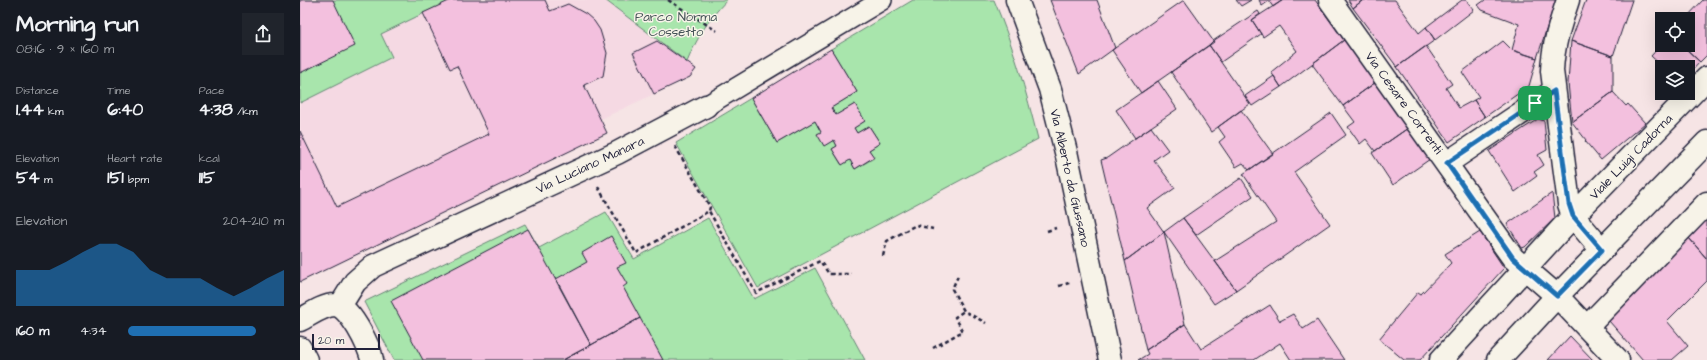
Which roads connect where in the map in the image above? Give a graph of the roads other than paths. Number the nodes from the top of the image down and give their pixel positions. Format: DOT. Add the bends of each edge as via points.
graph roads {
  1 [pos="882,0"];
  2 [pos="1017,0"];
  3 [pos="1330,0"];
  4 [pos="1568,0"];
  5 [pos="1707,78"];
  6 [pos="1554,91"];
  7 [pos="706,106"];
  8 [pos="1707,142"];
  9 [pos="1447,163"];
  10 [pos="1707,203"];
  11 [pos="1573,216"];
  12 [pos="1602,250"];
  13 [pos="1524,268"];
  14 [pos="1557,296"];
  15 [pos="340,306"];
  16 [pos="300,320"];
  17 [pos="1587,327"];
  18 [pos="300,348"];
  19 [pos="306,360"];
  20 [pos="372,360"];
  21 [pos="1110,360"];
  22 [pos="1441,360"];
  23 [pos="1498,360"];
  24 [pos="1618,360"];
  1 -- 7 [label="street, Via Luciano Manara"];
  2 -- 21 [label="street, Via Alberto da Giussano" via="1050,89 1067,156"];
  3 -- 9 [label="street, Via Cesare Correnti"];
  4 -- 6 [label="street" via="1552,52"];
  5 -- 11 [label="street, Viale Luigi Cadorna"];
  6 -- 9 [label="street"];
  6 -- 11 [label="street" via="1566,185"];
  7 -- 15 [label="street, Via Luciano Manara" via="617,153 373,266 355,282"];
  8 -- 12 [label="street"];
  9 -- 13 [label="street, Via Cesare Correnti" via="1513,258"];
  10 -- 17 [label="street"];
  11 -- 12 [label="street"];
  11 -- 13 [label="street, Viale Luigi Cadorna"];
  12 -- 14 [label="street"];
  13 -- 14 [label="street, Via Cesare Correnti"];
  13 -- 22 [label="street, Viale Luigi Cadorna"];
  14 -- 17 [label="street, Via Cesare Correnti"];
  14 -- 23 [label="street"];
  15 -- 16 [label="street" via="334,305"];
  15 -- 20 [label="street" via="349,313"];
  17 -- 24 [label="street, Via Cesare Correnti"];
  18 -- 19 [label="street"];
}
